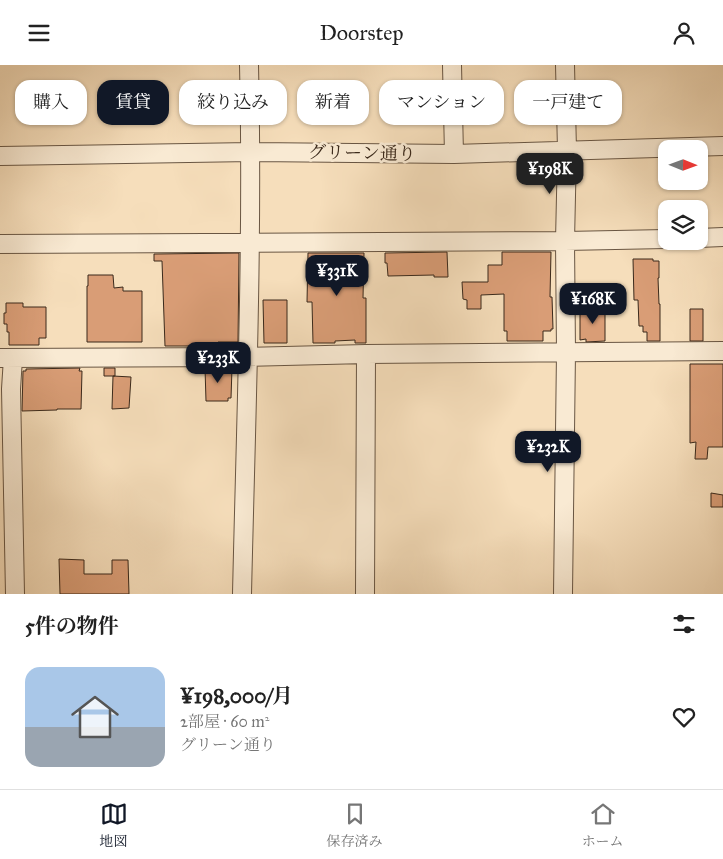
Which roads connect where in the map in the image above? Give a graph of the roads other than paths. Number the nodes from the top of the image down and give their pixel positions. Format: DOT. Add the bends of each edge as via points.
graph roads {
  1 [pos="249,65"];
  2 [pos="452,65"];
  3 [pos="565,65"];
  4 [pos="723,146"];
  5 [pos="567,150"];
  6 [pos="251,152"];
  7 [pos="454,154"];
  8 [pos="0,156"];
  9 [pos="723,237"];
  10 [pos="708,238"];
  11 [pos="658,239"];
  12 [pos="565,241"];
  13 [pos="251,243"];
  14 [pos="0,244"];
  15 [pos="723,351"];
  16 [pos="566,352"];
  17 [pos="366,354"];
  18 [pos="247,357"];
  19 [pos="6,358"];
  20 [pos="15,594"];
  21 [pos="242,594"];
  22 [pos="365,594"];
  23 [pos="563,594"];
  1 -- 6 [label="street"];
  2 -- 7 [label="street"];
  3 -- 5 [label="street"];
  4 -- 5 [label="street, グリーン通り"];
  5 -- 7 [label="street, グリーン通り"];
  5 -- 12 [label="street"];
  6 -- 7 [label="street, グリーン通り"];
  6 -- 8 [label="street, グリーン通り"];
  6 -- 13 [label="street"];
  9 -- 10 [label="street"];
  11 -- 12 [label="street"];
  12 -- 13 [label="street"];
  12 -- 16 [label="street"];
  13 -- 14 [label="street"];
  13 -- 18 [label="street"];
  15 -- 16 [label="street"];
  16 -- 17 [label="street"];
  16 -- 23 [label="street"];
  17 -- 18 [label="street"];
  17 -- 22 [label="street"];
  18 -- 19 [label="street"];
  18 -- 21 [label="street"];
  19 -- 20 [label="street" via="11,389"];
}
